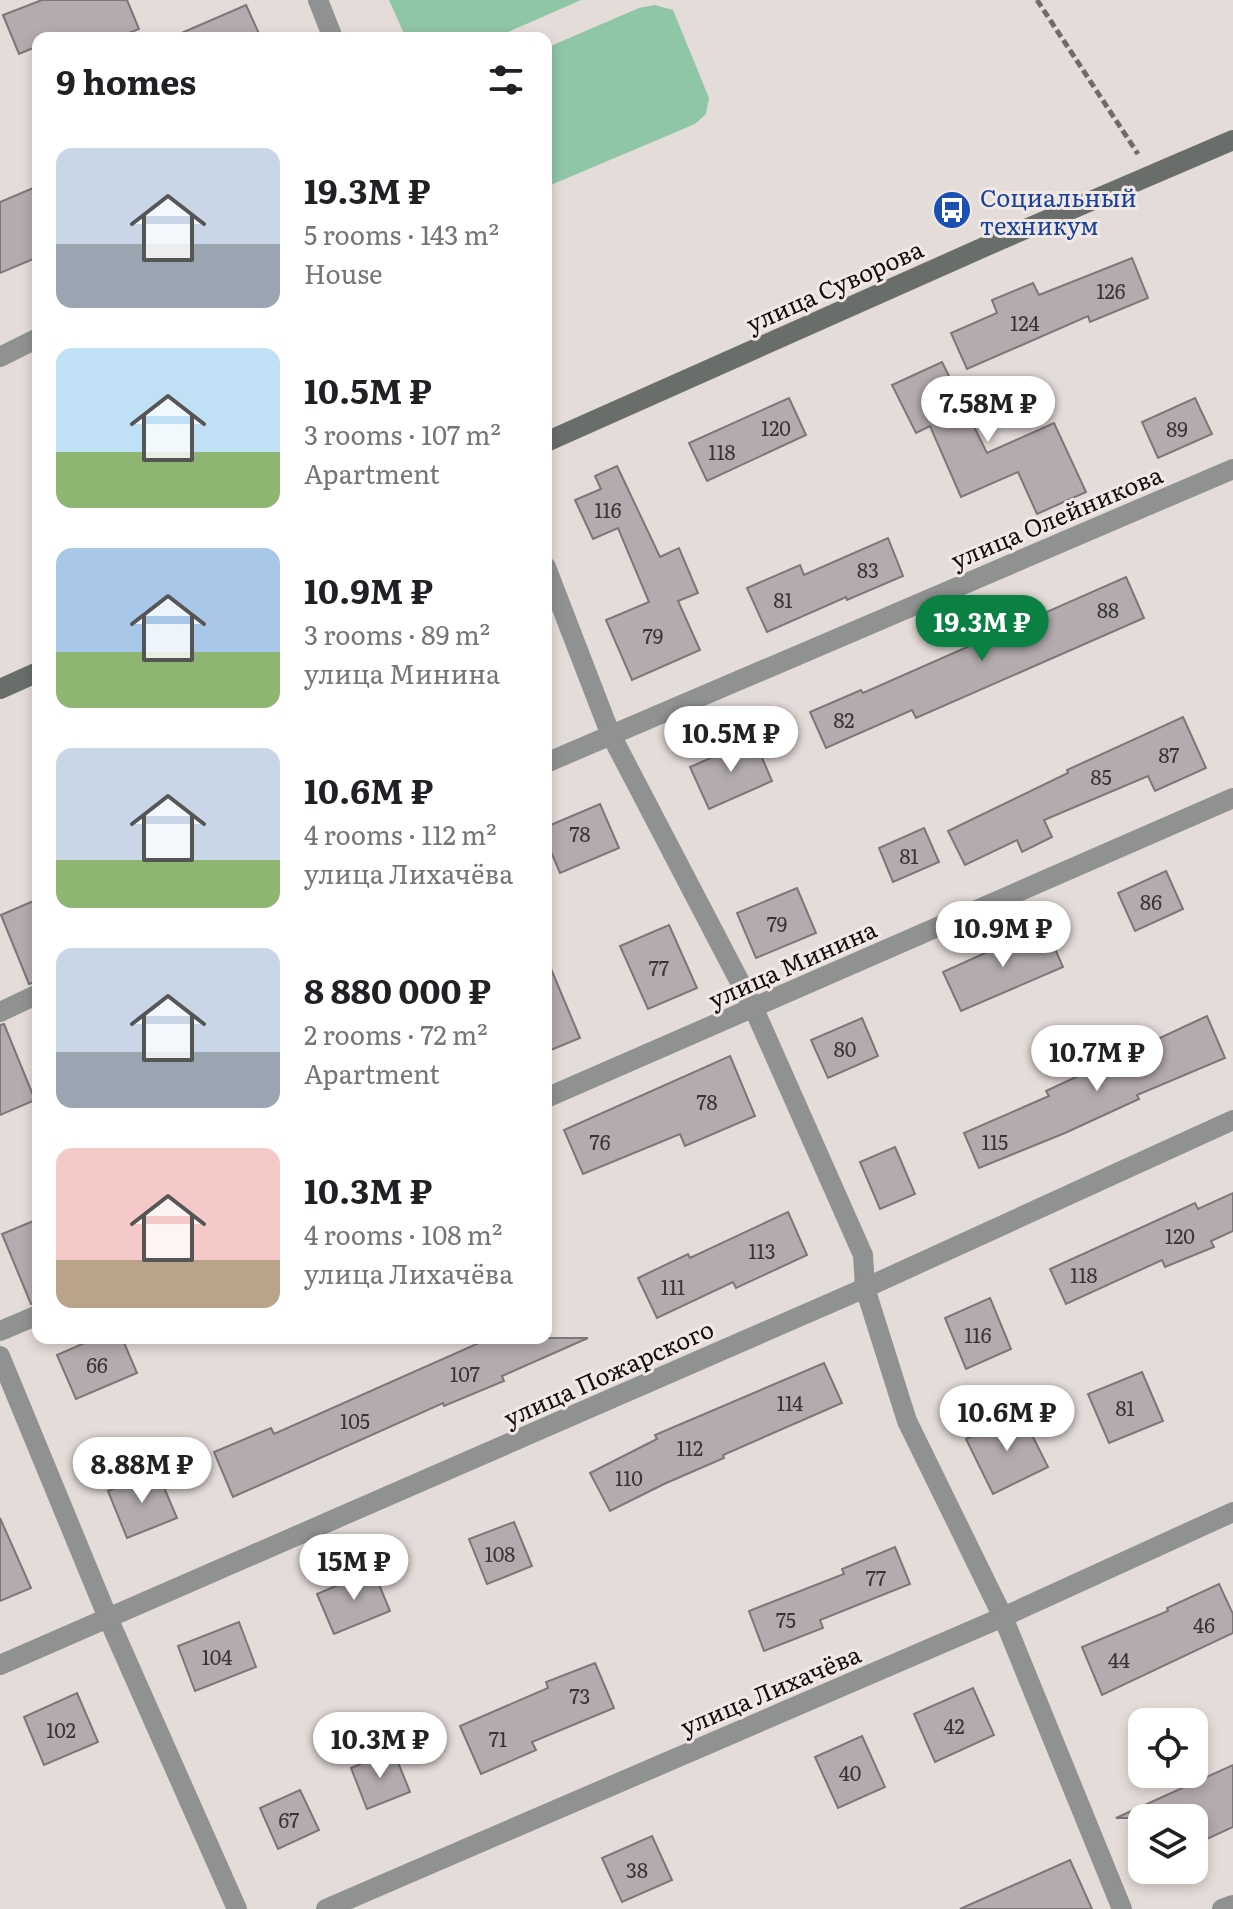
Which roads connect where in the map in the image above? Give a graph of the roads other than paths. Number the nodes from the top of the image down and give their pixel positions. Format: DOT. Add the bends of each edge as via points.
graph roads {
  1 [pos="318,0"];
  2 [pos="331,32"];
  3 [pos="1233,140"];
  4 [pos="32,341"];
  5 [pos="0,357"];
  6 [pos="552,439"];
  7 [pos="1233,469"];
  8 [pos="552,583"];
  9 [pos="32,675"];
  10 [pos="0,689"];
  11 [pos="610,733"];
  12 [pos="552,760"];
  13 [pos="1233,798"];
  14 [pos="32,997"];
  15 [pos="754,1009"];
  16 [pos="0,1012"];
  17 [pos="552,1095"];
  18 [pos="1233,1120"];
  19 [pos="865,1288"];
  20 [pos="32,1318"];
  21 [pos="0,1331"];
  22 [pos="0,1356"];
  23 [pos="1233,1512"];
  24 [pos="1003,1617"];
  25 [pos="108,1618"];
  26 [pos="0,1665"];
  27 [pos="1233,1905"];
  28 [pos="237,1909"];
  29 [pos="326,1909"];
  30 [pos="1122,1909"];
  31 [pos="1222,1909"];
  1 -- 2 [label="street"];
  3 -- 6 [label="street, улица Суворова"];
  4 -- 5 [label="street"];
  7 -- 11 [label="street, улица Олейникова"];
  8 -- 11 [label="street"];
  9 -- 10 [label="street"];
  11 -- 12 [label="street, улица Олейникова"];
  11 -- 15 [label="street"];
  13 -- 15 [label="street, улица Минина"];
  14 -- 16 [label="street"];
  15 -- 17 [label="street, улица Минина"];
  15 -- 19 [label="street" via="863,1255"];
  18 -- 19 [label="street, улица Пожарского"];
  19 -- 24 [label="street" via="907,1421"];
  19 -- 25 [label="street, улица Пожарского"];
  20 -- 21 [label="street"];
  22 -- 25 [label="street"];
  23 -- 24 [label="street, улица Лихачёва"];
  24 -- 29 [label="street, улица Лихачёва"];
  24 -- 30 [label="street"];
  25 -- 26 [label="street, улица Пожарского"];
  25 -- 28 [label="street"];
  27 -- 31 [label="street"];
}
